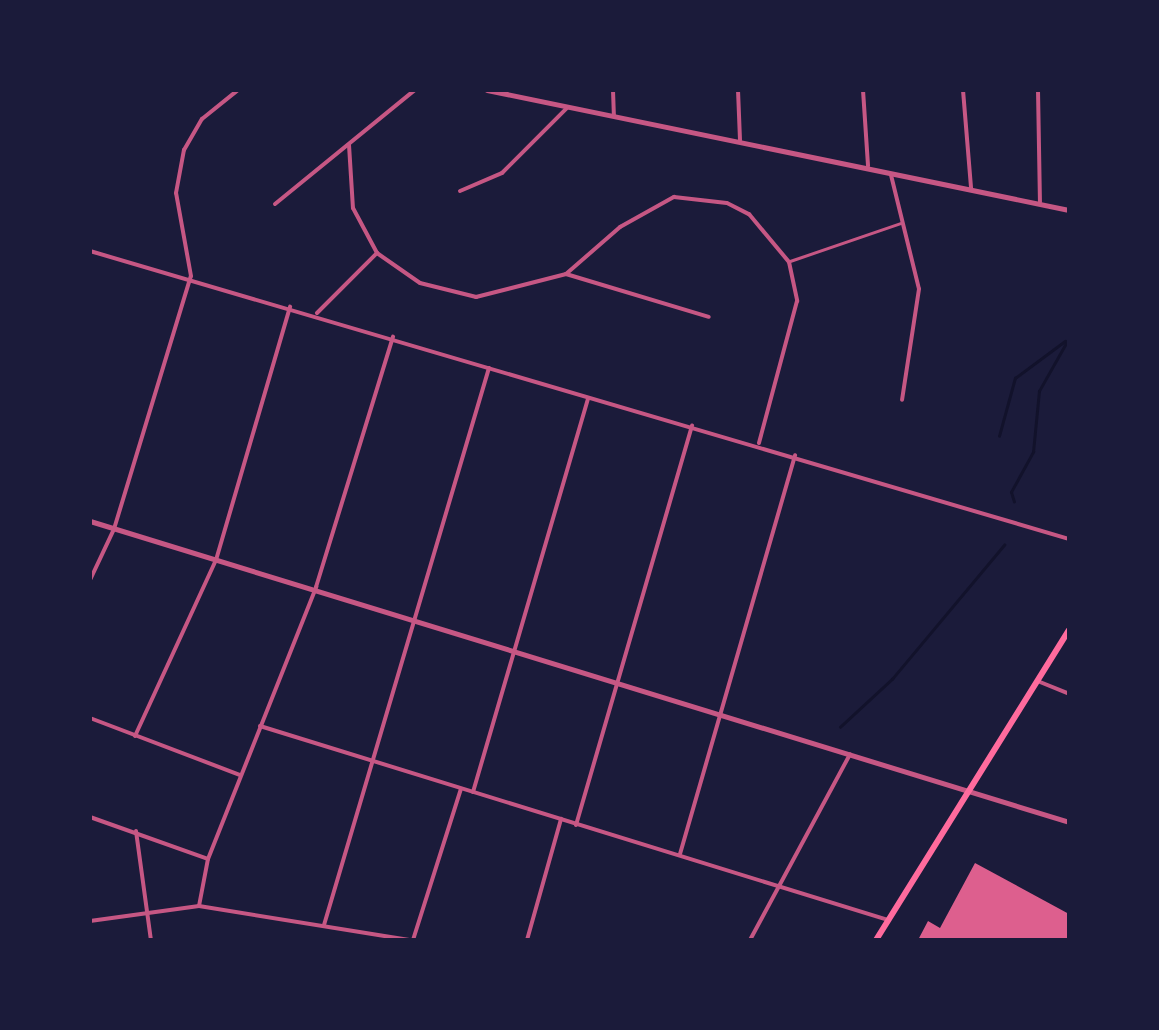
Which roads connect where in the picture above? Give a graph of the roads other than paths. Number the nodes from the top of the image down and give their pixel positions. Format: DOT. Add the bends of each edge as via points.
graph roads {
  1 [pos="238,90"];
  2 [pos="415,90"];
  3 [pos="487,90"];
  4 [pos="612,90"];
  5 [pos="738,90"];
  6 [pos="863,90"];
  7 [pos="963,90"];
  8 [pos="1038,90"];
  9 [pos="567,108"];
  10 [pos="614,116"];
  11 [pos="740,142"];
  12 [pos="349,145"];
  13 [pos="868,166"];
  14 [pos="890,170"];
  15 [pos="971,188"];
  16 [pos="460,191"];
  17 [pos="1040,202"];
  18 [pos="274,204"];
  19 [pos="1069,210"];
  20 [pos="903,222"];
  21 [pos="90,251"];
  22 [pos="377,253"];
  23 [pos="789,262"];
  24 [pos="566,274"];
  25 [pos="190,276"];
  26 [pos="290,307"];
  27 [pos="317,314"];
  28 [pos="709,317"];
  29 [pos="393,337"];
  30 [pos="489,368"];
  31 [pos="588,398"];
  32 [pos="902,400"];
  33 [pos="692,425"];
  34 [pos="758,444"];
  35 [pos="795,456"];
  36 [pos="90,521"];
  37 [pos="114,528"];
  38 [pos="1069,539"];
  39 [pos="216,560"];
  40 [pos="90,580"];
  41 [pos="316,587"];
  42 [pos="414,620"];
  43 [pos="1069,630"];
  44 [pos="519,650"];
  45 [pos="621,682"];
  46 [pos="1040,682"];
  47 [pos="1069,694"];
  48 [pos="722,713"];
  49 [pos="90,718"];
  50 [pos="260,726"];
  51 [pos="136,736"];
  52 [pos="850,754"];
  53 [pos="372,760"];
  54 [pos="240,775"];
  55 [pos="461,789"];
  56 [pos="969,790"];
  57 [pos="474,792"];
  58 [pos="90,818"];
  59 [pos="561,819"];
  60 [pos="1069,822"];
  61 [pos="576,825"];
  62 [pos="136,831"];
  63 [pos="679,856"];
  64 [pos="208,859"];
  65 [pos="779,888"];
  66 [pos="198,906"];
  67 [pos="147,913"];
  68 [pos="888,920"];
  69 [pos="90,922"];
  70 [pos="324,925"];
  71 [pos="151,940"];
  72 [pos="411,940"];
  73 [pos="527,940"];
  74 [pos="750,940"];
  75 [pos="876,940"];
  1 -- 25 [label="street" via="189,135 178,170 178,217"];
  2 -- 12 [label="street"];
  3 -- 9 [label="street"];
  4 -- 10 [label="street"];
  5 -- 11 [label="street"];
  6 -- 13 [label="street"];
  7 -- 15 [label="street"];
  8 -- 17 [label="street"];
  9 -- 10 [label="street"];
  9 -- 16 [label="street" via="502,172"];
  10 -- 11 [label="street"];
  11 -- 13 [label="street"];
  12 -- 18 [label="street"];
  12 -- 22 [label="street" via="353,208"];
  13 -- 14 [label="street"];
  14 -- 15 [label="street"];
  14 -- 20 [label="street"];
  15 -- 17 [label="street"];
  17 -- 19 [label="street"];
  20 -- 23 [label="street"];
  20 -- 32 [label="street" via="920,289"];
  21 -- 25 [label="street"];
  22 -- 24 [label="street" via="420,283 476,296"];
  22 -- 27 [label="street"];
  23 -- 24 [label="street" via="749,214 727,203 674,196 620,227"];
  23 -- 34 [label="street" via="795,320"];
  24 -- 28 [label="street"];
  25 -- 26 [label="street"];
  25 -- 37 [label="street"];
  26 -- 27 [label="street"];
  26 -- 39 [label="street"];
  27 -- 29 [label="street"];
  29 -- 30 [label="street"];
  29 -- 41 [label="street"];
  30 -- 31 [label="street"];
  30 -- 42 [label="street"];
  31 -- 33 [label="street"];
  31 -- 44 [label="street"];
  33 -- 34 [label="street"];
  33 -- 45 [label="street"];
  34 -- 35 [label="street"];
  35 -- 38 [label="street"];
  35 -- 48 [label="street"];
  36 -- 37 [label="street"];
  37 -- 39 [label="street"];
  37 -- 40 [label="street"];
  39 -- 41 [label="street"];
  39 -- 51 [label="street"];
  41 -- 42 [label="street"];
  41 -- 50 [label="street"];
  42 -- 44 [label="street"];
  42 -- 53 [label="street"];
  43 -- 46 [label="main road"];
  44 -- 45 [label="street"];
  44 -- 57 [label="street"];
  45 -- 48 [label="street"];
  45 -- 61 [label="street"];
  46 -- 47 [label="street"];
  46 -- 56 [label="main road"];
  48 -- 52 [label="street"];
  48 -- 63 [label="street"];
  49 -- 51 [label="street"];
  50 -- 53 [label="street"];
  50 -- 54 [label="street"];
  51 -- 54 [label="street"];
  52 -- 56 [label="street"];
  52 -- 65 [label="street"];
  53 -- 55 [label="street"];
  53 -- 70 [label="street"];
  54 -- 64 [label="street"];
  55 -- 57 [label="street"];
  55 -- 72 [label="street"];
  56 -- 60 [label="street"];
  56 -- 68 [label="main road"];
  57 -- 59 [label="street"];
  58 -- 62 [label="street"];
  59 -- 61 [label="street"];
  59 -- 73 [label="street"];
  61 -- 63 [label="street"];
  62 -- 64 [label="street"];
  62 -- 67 [label="street"];
  63 -- 65 [label="street"];
  64 -- 66 [label="street"];
  65 -- 68 [label="street"];
  65 -- 74 [label="street"];
  66 -- 67 [label="street"];
  66 -- 70 [label="street"];
  67 -- 69 [label="street"];
  67 -- 71 [label="street"];
  68 -- 75 [label="main road"];
  70 -- 72 [label="street"];
}
